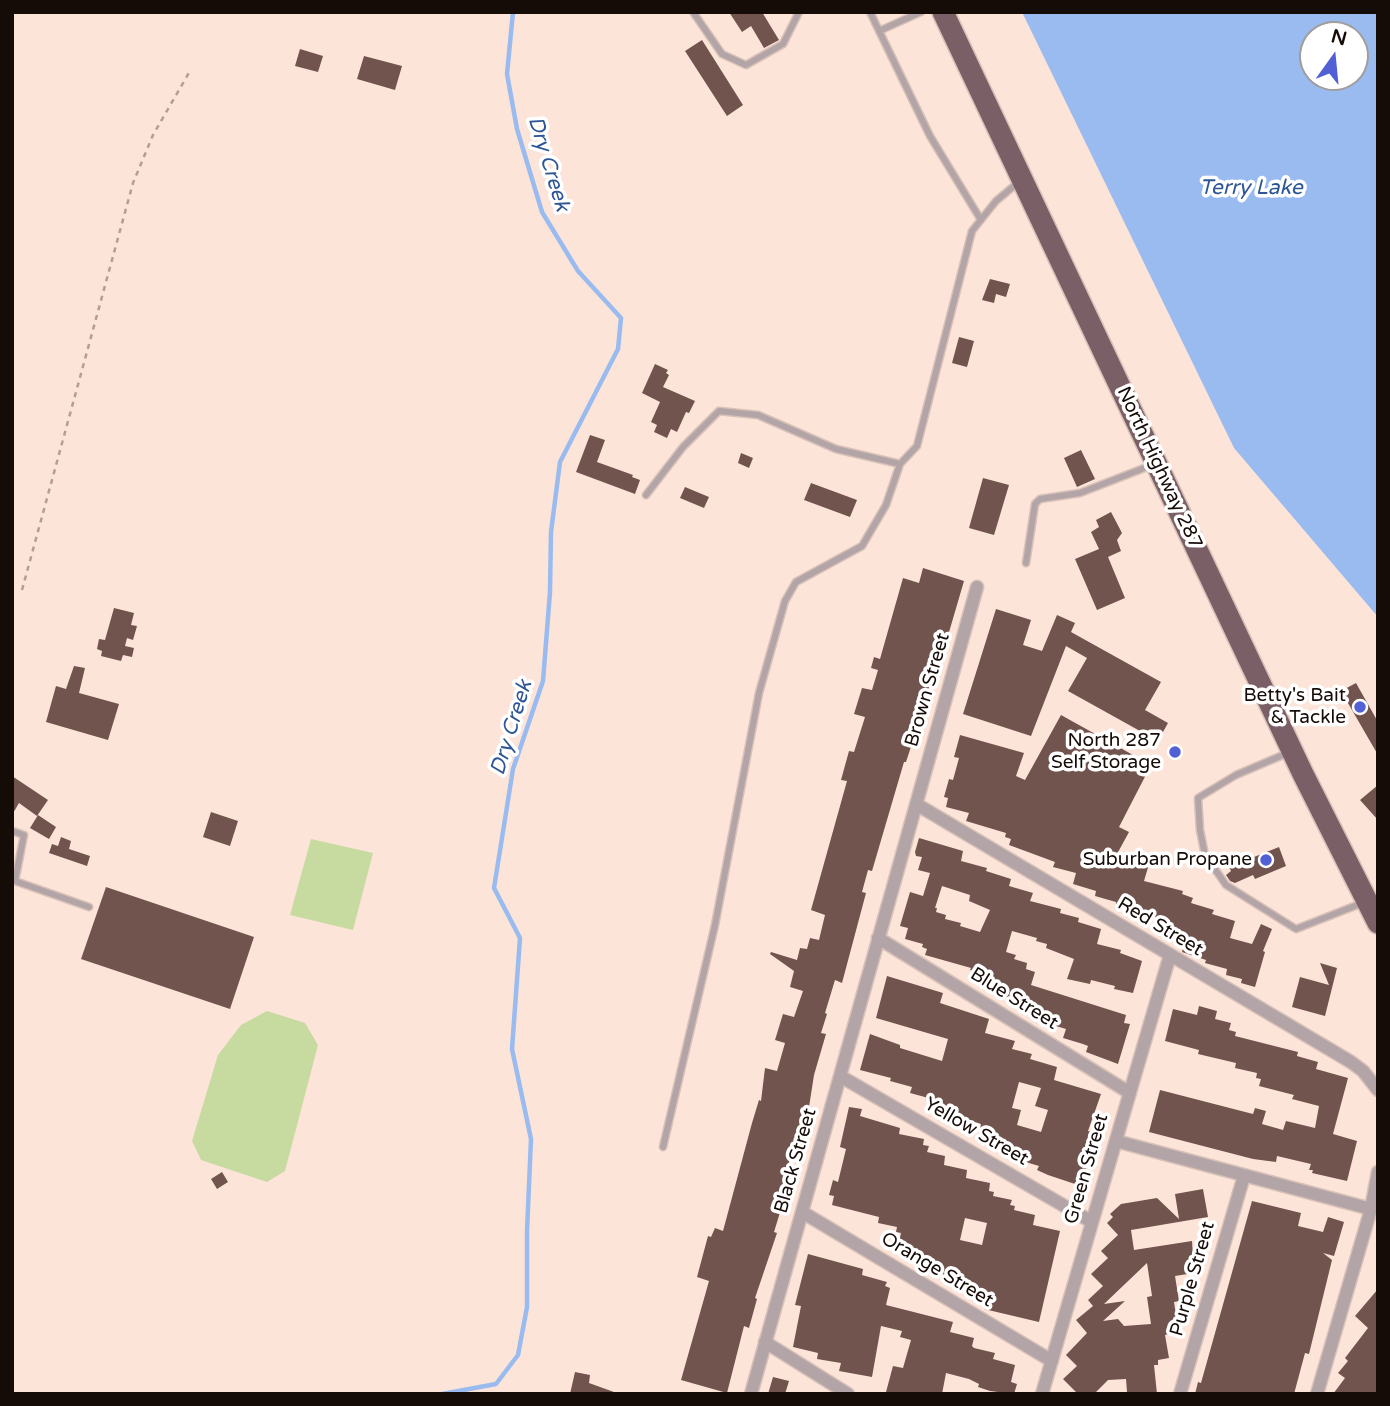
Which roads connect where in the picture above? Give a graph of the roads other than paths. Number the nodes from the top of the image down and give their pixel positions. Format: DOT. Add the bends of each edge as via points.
graph roads {
  1 [pos="693,12"];
  2 [pos="799,12"];
  3 [pos="870,12"];
  4 [pos="921,12"];
  5 [pos="943,12"];
  6 [pos="879,31"];
  7 [pos="1022,180"];
  8 [pos="981,220"];
  9 [pos="1157,463"];
  10 [pos="901,464"];
  11 [pos="646,495"];
  12 [pos="1026,563"];
  13 [pos="977,587"];
  14 [pos="1292,751"];
  15 [pos="916,804"];
  16 [pos="12,831"];
  17 [pos="1367,901"];
  18 [pos="89,907"];
  19 [pos="1378,923"];
  20 [pos="878,938"];
  21 [pos="1170,955"];
  22 [pos="840,1076"];
  23 [pos="1378,1090"];
  24 [pos="1130,1093"];
  25 [pos="1116,1141"];
  26 [pos="663,1147"];
  27 [pos="1244,1175"];
  28 [pos="1377,1180"];
  29 [pos="1375,1210"];
  30 [pos="802,1212"];
  31 [pos="1092,1222"];
  32 [pos="765,1342"];
  33 [pos="1052,1361"];
  34 [pos="751,1394"];
  35 [pos="848,1394"];
  36 [pos="1042,1394"];
  37 [pos="1180,1394"];
  38 [pos="1317,1394"];
  1 -- 2 [label="lane" via="722,54 746,65 783,44"];
  3 -- 6 [label="lane"];
  4 -- 6 [label="lane"];
  5 -- 7 [label="highway, North Highway 287"];
  6 -- 8 [label="lane" via="930,136"];
  7 -- 8 [label="lane"];
  7 -- 9 [label="highway, North Highway 287"];
  8 -- 10 [label="lane" via="972,231 917,446"];
  9 -- 12 [label="lane" via="1080,493 1040,499 1035,504"];
  9 -- 14 [label="highway, North Highway 287"];
  10 -- 11 [label="lane" via="836,449 758,415 719,411 683,447"];
  10 -- 26 [label="lane" via="886,505 862,546 796,582 785,601 759,693 715,925"];
  13 -- 15 [label="street, Brown Street"];
  14 -- 17 [label="highway, North Highway 287"];
  14 -- 17 [label="lane" via="1236,775 1198,798 1205,855 1226,885 1296,929"];
  15 -- 20 [label="street, Brown Street"];
  15 -- 21 [label="street, Red Street"];
  16 -- 18 [label="lane" via="24,835 15,881"];
  17 -- 19 [label="highway, North Highway 287"];
  20 -- 22 [label="street, Black Street"];
  20 -- 24 [label="street, Blue Street"];
  21 -- 23 [label="street, Red Street" via="1351,1062"];
  21 -- 24 [label="street, Green Street"];
  22 -- 30 [label="street, Black Street"];
  22 -- 31 [label="street, Yellow Street"];
  24 -- 25 [label="street, Green Street"];
  25 -- 27 [label="street"];
  25 -- 31 [label="street, Green Street"];
  27 -- 29 [label="street"];
  27 -- 37 [label="street, Purple Street"];
  28 -- 29 [label="street"];
  29 -- 38 [label="street"];
  30 -- 32 [label="street, Black Street"];
  30 -- 33 [label="street, Orange Street"];
  31 -- 33 [label="street, Green Street"];
  32 -- 34 [label="street, Black Street"];
  32 -- 35 [label="street"];
  33 -- 36 [label="street, Green Street"];
}
